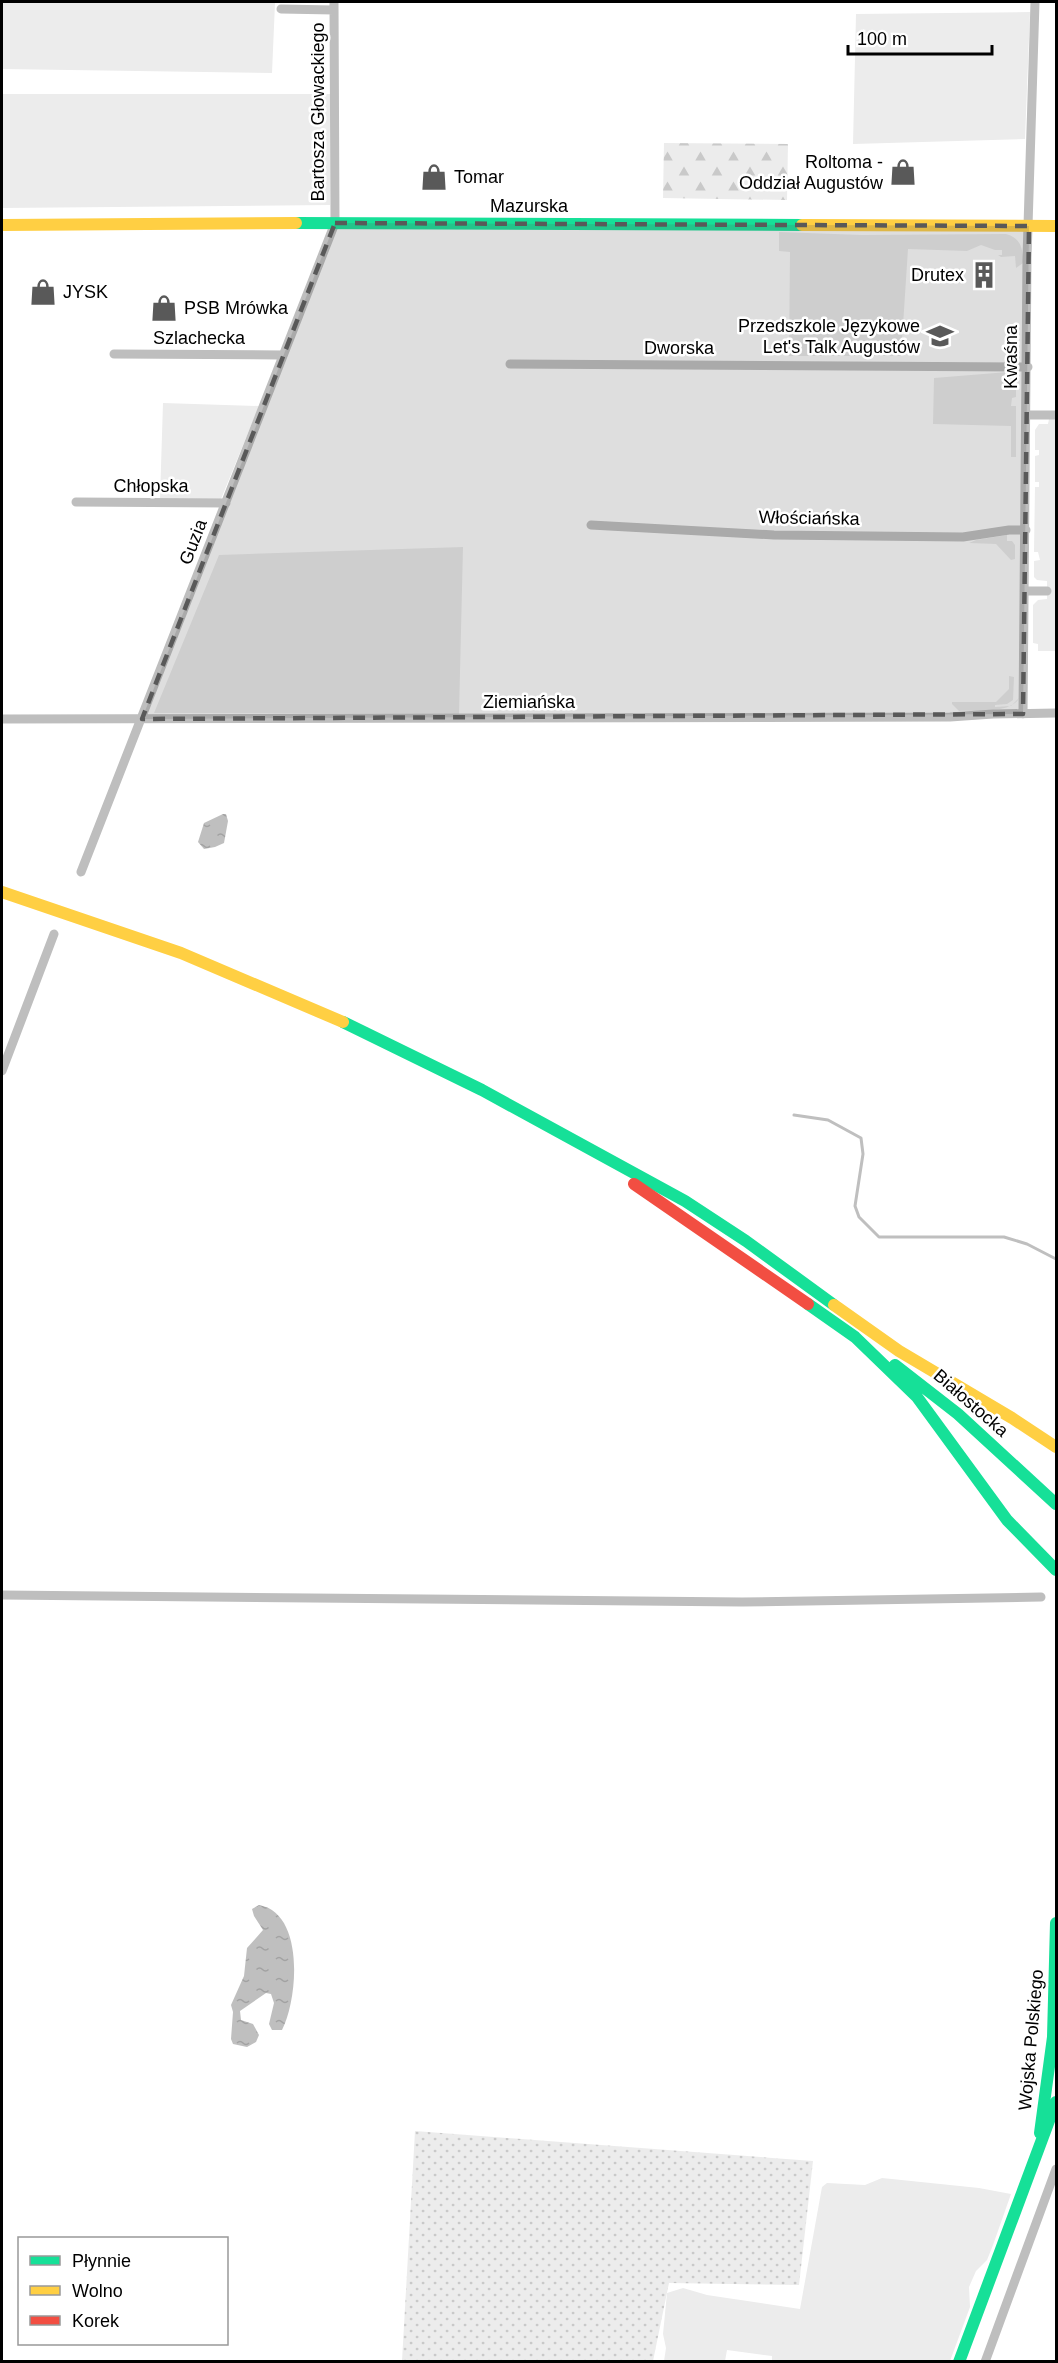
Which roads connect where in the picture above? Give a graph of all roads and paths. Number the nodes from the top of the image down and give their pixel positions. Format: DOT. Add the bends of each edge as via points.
graph roads {
  1 [pos="1035,2"];
  2 [pos="334,6"];
  3 [pos="281,9"];
  4 [pos="335,223"];
  5 [pos="2,225"];
  6 [pos="1029,226"];
  7 [pos="1056,226"];
  8 [pos="114,354"];
  9 [pos="283,355"];
  10 [pos="510,364"];
  11 [pos="1028,367"];
  12 [pos="1027,415"];
  13 [pos="1056,415"];
  14 [pos="76,502"];
  15 [pos="225,503"];
  16 [pos="591,525"];
  17 [pos="1026,530"];
  18 [pos="1024,591"];
  19 [pos="1047,591"];
  20 [pos="1056,713"];
  21 [pos="1023,714"];
  22 [pos="2,719"];
  23 [pos="142,719"];
  24 [pos="81,872"];
  25 [pos="2,892"];
  26 [pos="54,934"];
  27 [pos="2,1071"];
  28 [pos="569,1139"];
  29 [pos="877,1336"];
  30 [pos="855,1337"];
  31 [pos="1056,1447"];
  32 [pos="1056,1491"];
  33 [pos="1056,1504"];
  34 [pos="1056,1570"];
  35 [pos="2,1594"];
  36 [pos="1041,1597"];
  37 [pos="1056,1923"];
  38 [pos="1056,1964"];
  39 [pos="1056,2102"];
  40 [pos="1035,2159"];
  41 [pos="1056,2169"];
  42 [pos="959,2361"];
  43 [pos="985,2361"];
  1 -- 6 [label="street, Kwaśna"];
  2 -- 3 [label="street"];
  2 -- 4 [label="street, Bartosza Głowackiego"];
  4 -- 5 [label="main road, Mazurska"];
  4 -- 6 [label="main road, Mazurska"];
  4 -- 9 [label="street, Guzia"];
  6 -- 7 [label="main road, Mazurska"];
  6 -- 11 [label="street, Kwaśna"];
  8 -- 9 [label="street, Szlachecka"];
  9 -- 15 [label="street, Guzia"];
  10 -- 11 [label="street, Dworska"];
  11 -- 12 [label="street, Kwaśna"];
  12 -- 13 [label="street"];
  12 -- 17 [label="street, Kwaśna"];
  14 -- 15 [label="street, Chłopska"];
  15 -- 23 [label="street, Guzia"];
  16 -- 17 [label="street, Włościańska" via="774,535 963,537"];
  17 -- 18 [label="street, Kwaśna"];
  18 -- 19 [label="street"];
  18 -- 21 [label="street, Kwaśna"];
  20 -- 21 [label="street, Ziemiańska"];
  21 -- 23 [label="street, Ziemiańska"];
  22 -- 23 [label="street, Ziemiańska"];
  23 -- 24 [label="street, Guzia"];
  25 -- 28 [label="main road" via="208,963 361,1030 469,1083"];
  26 -- 27 [label="street"];
  28 -- 29 [label="main road" via="699,1210"];
  28 -- 30 [label="main road"];
  29 -- 31 [label="main road"];
  29 -- 32 [label="main road, Białostocka"];
  30 -- 33 [label="main road, Białostocka" via="917,1380"];
  30 -- 34 [label="main road" via="916,1397 1006,1520"];
  35 -- 36 [label="street" via="730,1602"];
  37 -- 38 [label="main road, Wojska Polskiego"];
  38 -- 40 [label="main road, Wojska Polskiego" via="1053,2037"];
  39 -- 40 [label="main road, Wojska Polskiego"];
  40 -- 42 [label="main road, Wojska Polskiego"];
  41 -- 43 [label="street"];
}
